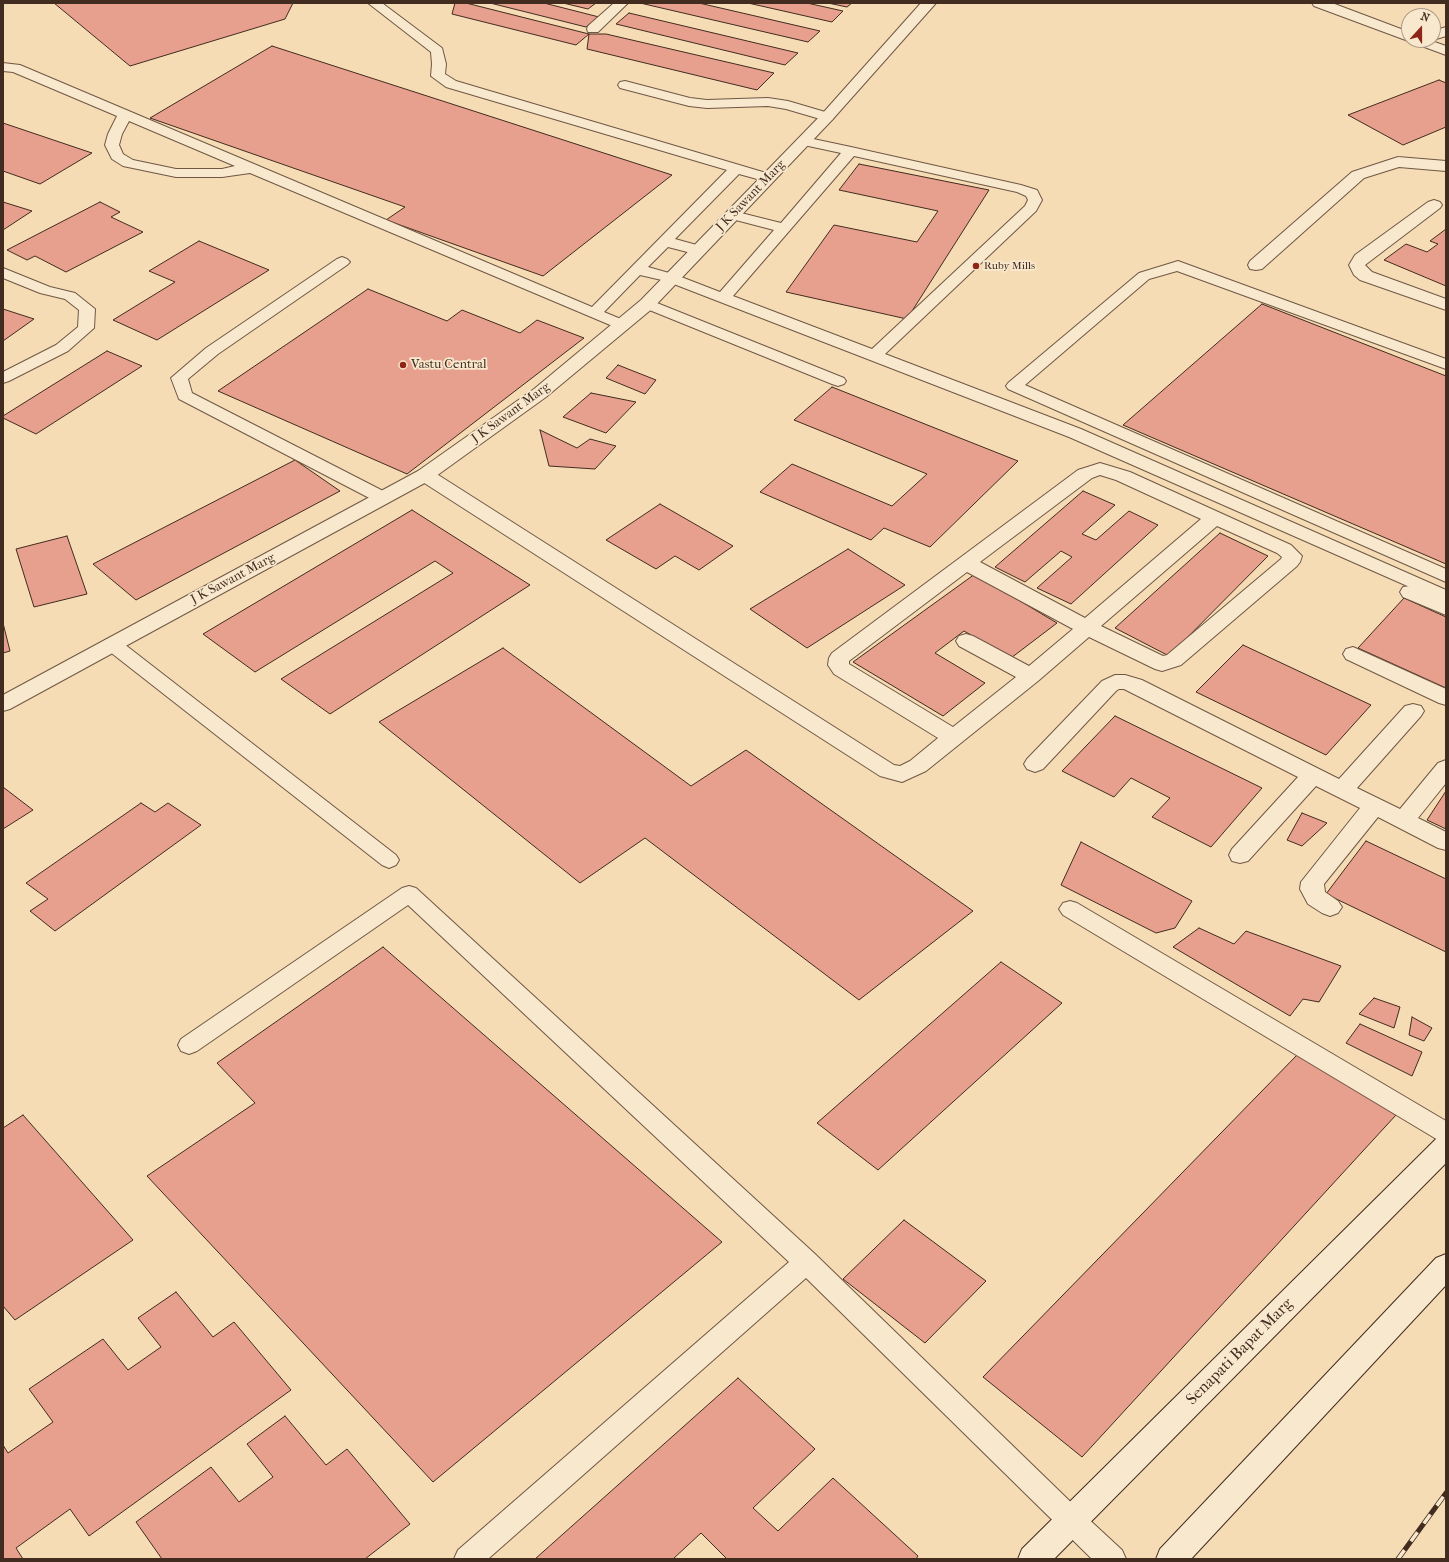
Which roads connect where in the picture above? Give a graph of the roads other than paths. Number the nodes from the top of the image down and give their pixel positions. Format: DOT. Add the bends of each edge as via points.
graph roads {
  1 [pos="374,3"];
  2 [pos="622,3"];
  3 [pos="929,3"];
  4 [pos="1319,3"];
  5 [pos="594,29"];
  6 [pos="1401,34"];
  7 [pos="3,67"];
  8 [pos="625,85"];
  9 [pos="125,115"];
  10 [pos="827,117"];
  11 [pos="804,141"];
  12 [pos="851,151"];
  13 [pos="1446,166"];
  14 [pos="252,168"];
  15 [pos="736,169"];
  16 [pos="768,178"];
  17 [pos="1434,205"];
  18 [pos="733,215"];
  19 [pos="784,228"];
  20 [pos="664,241"];
  21 [pos="699,250"];
  22 [pos="342,262"];
  23 [pos="1256,265"];
  24 [pos="637,269"];
  25 [pos="3,273"];
  26 [pos="671,278"];
  27 [pos="723,298"];
  28 [pos="647,304"];
  29 [pos="1446,305"];
  30 [pos="594,313"];
  31 [pos="622,325"];
  32 [pos="874,356"];
  33 [pos="1446,364"];
  34 [pos="3,378"];
  35 [pos="838,381"];
  36 [pos="425,475"];
  37 [pos="383,498"];
  38 [pos="1215,517"];
  39 [pos="966,563"];
  40 [pos="1446,576"];
  41 [pos="1410,592"];
  42 [pos="1446,598"];
  43 [pos="1446,608"];
  44 [pos="1088,628"];
  45 [pos="966,641"];
  46 [pos="112,644"];
  47 [pos="1352,654"];
  48 [pos="1032,676"];
  49 [pos="1446,698"];
  50 [pos="3,704"];
  51 [pos="1413,711"];
  52 [pos="954,738"];
  53 [pos="1035,764"];
  54 [pos="1446,768"];
  55 [pos="1314,776"];
  56 [pos="1342,790"];
  57 [pos="1374,806"];
  58 [pos="1402,821"];
  59 [pos="1446,842"];
  60 [pos="1240,855"];
  61 [pos="389,860"];
  62 [pos="1330,907"];
  63 [pos="1070,909"];
  64 [pos="189,1045"];
  65 [pos="1446,1133"];
  66 [pos="1446,1146"];
  67 [pos="806,1262"];
  68 [pos="1446,1266"];
  69 [pos="1071,1521"];
  70 [pos="468,1559"];
  71 [pos="1033,1559"];
  72 [pos="1112,1559"];
  73 [pos="1171,1559"];
  1 -- 15 [label="lane" via="436,50 438,76 450,84"];
  2 -- 5 [label="lane"];
  3 -- 10 [label="street, J K Sawant Marg"];
  4 -- 6 [label="street"];
  7 -- 9 [label="lane" via="15,68"];
  8 -- 10 [label="lane" via="689,102 768,102 788,105"];
  9 -- 14 [label="lane"];
  9 -- 14 [label="lane" via="112,145 117,156 128,163 176,173 222,173"];
  10 -- 11 [label="street, J K Sawant Marg"];
  11 -- 12 [label="lane"];
  11 -- 16 [label="street, J K Sawant Marg"];
  12 -- 19 [label="lane"];
  12 -- 32 [label="lane" via="1021,189 1032,193 1035,200 1031,208"];
  13 -- 23 [label="street" via="1398,162 1358,175"];
  14 -- 30 [label="lane"];
  15 -- 16 [label="lane"];
  15 -- 20 [label="lane"];
  16 -- 18 [label="street, J K Sawant Marg"];
  17 -- 29 [label="street" via="1356,265 1366,276"];
  18 -- 19 [label="lane"];
  18 -- 21 [label="street, J K Sawant Marg"];
  19 -- 27 [label="lane"];
  20 -- 21 [label="lane"];
  20 -- 24 [label="lane"];
  21 -- 26 [label="street, J K Sawant Marg"];
  22 -- 37 [label="lane" via="212,351 178,378 185,396"];
  24 -- 26 [label="lane"];
  24 -- 30 [label="lane"];
  25 -- 34 [label="lane" via="45,290 70,296 87,309 86,328 62,348"];
  26 -- 27 [label="lane"];
  26 -- 28 [label="street, J K Sawant Marg"];
  27 -- 32 [label="lane"];
  28 -- 31 [label="street, J K Sawant Marg"];
  28 -- 35 [label="lane"];
  30 -- 31 [label="lane"];
  31 -- 36 [label="street, J K Sawant Marg" via="540,393"];
  32 -- 42 [label="lane" via="1075,434"];
  33 -- 40 [label="lane" via="1178,266 1144,276 1014,386"];
  36 -- 37 [label="street, J K Sawant Marg"];
  36 -- 52 [label="street" via="888,771 902,774 909,771"];
  37 -- 46 [label="street, J K Sawant Marg"];
  38 -- 39 [label="street" via="1123,476 1100,469 1084,474"];
  38 -- 44 [label="street"];
  38 -- 44 [label="street" via="1284,549 1292,556 1290,562 1168,663 1162,664"];
  39 -- 44 [label="street"];
  39 -- 52 [label="street" via="839,658 838,665"];
  41 -- 43 [label="street"];
  44 -- 48 [label="street"];
  45 -- 48 [label="street"];
  46 -- 50 [label="street, J K Sawant Marg"];
  46 -- 61 [label="lane"];
  47 -- 49 [label="street"];
  48 -- 52 [label="street"];
  51 -- 56 [label="street"];
  53 -- 55 [label="street" via="1109,686 1120,682 1135,685"];
  54 -- 58 [label="street"];
  55 -- 56 [label="street"];
  55 -- 60 [label="street"];
  56 -- 57 [label="street"];
  57 -- 58 [label="street"];
  57 -- 62 [label="street" via="1313,882 1312,890 1316,898"];
  58 -- 59 [label="street"];
  63 -- 65 [label="lane"];
  64 -- 67 [label="lane" via="409,894"];
  66 -- 69 [label="street, Senapati Bapat Marg"];
  67 -- 69 [label="lane"];
  67 -- 70 [label="lane"];
  68 -- 73 [label="street"];
  69 -- 71 [label="street, Senapati Bapat Marg"];
  69 -- 72 [label="lane"];
}
